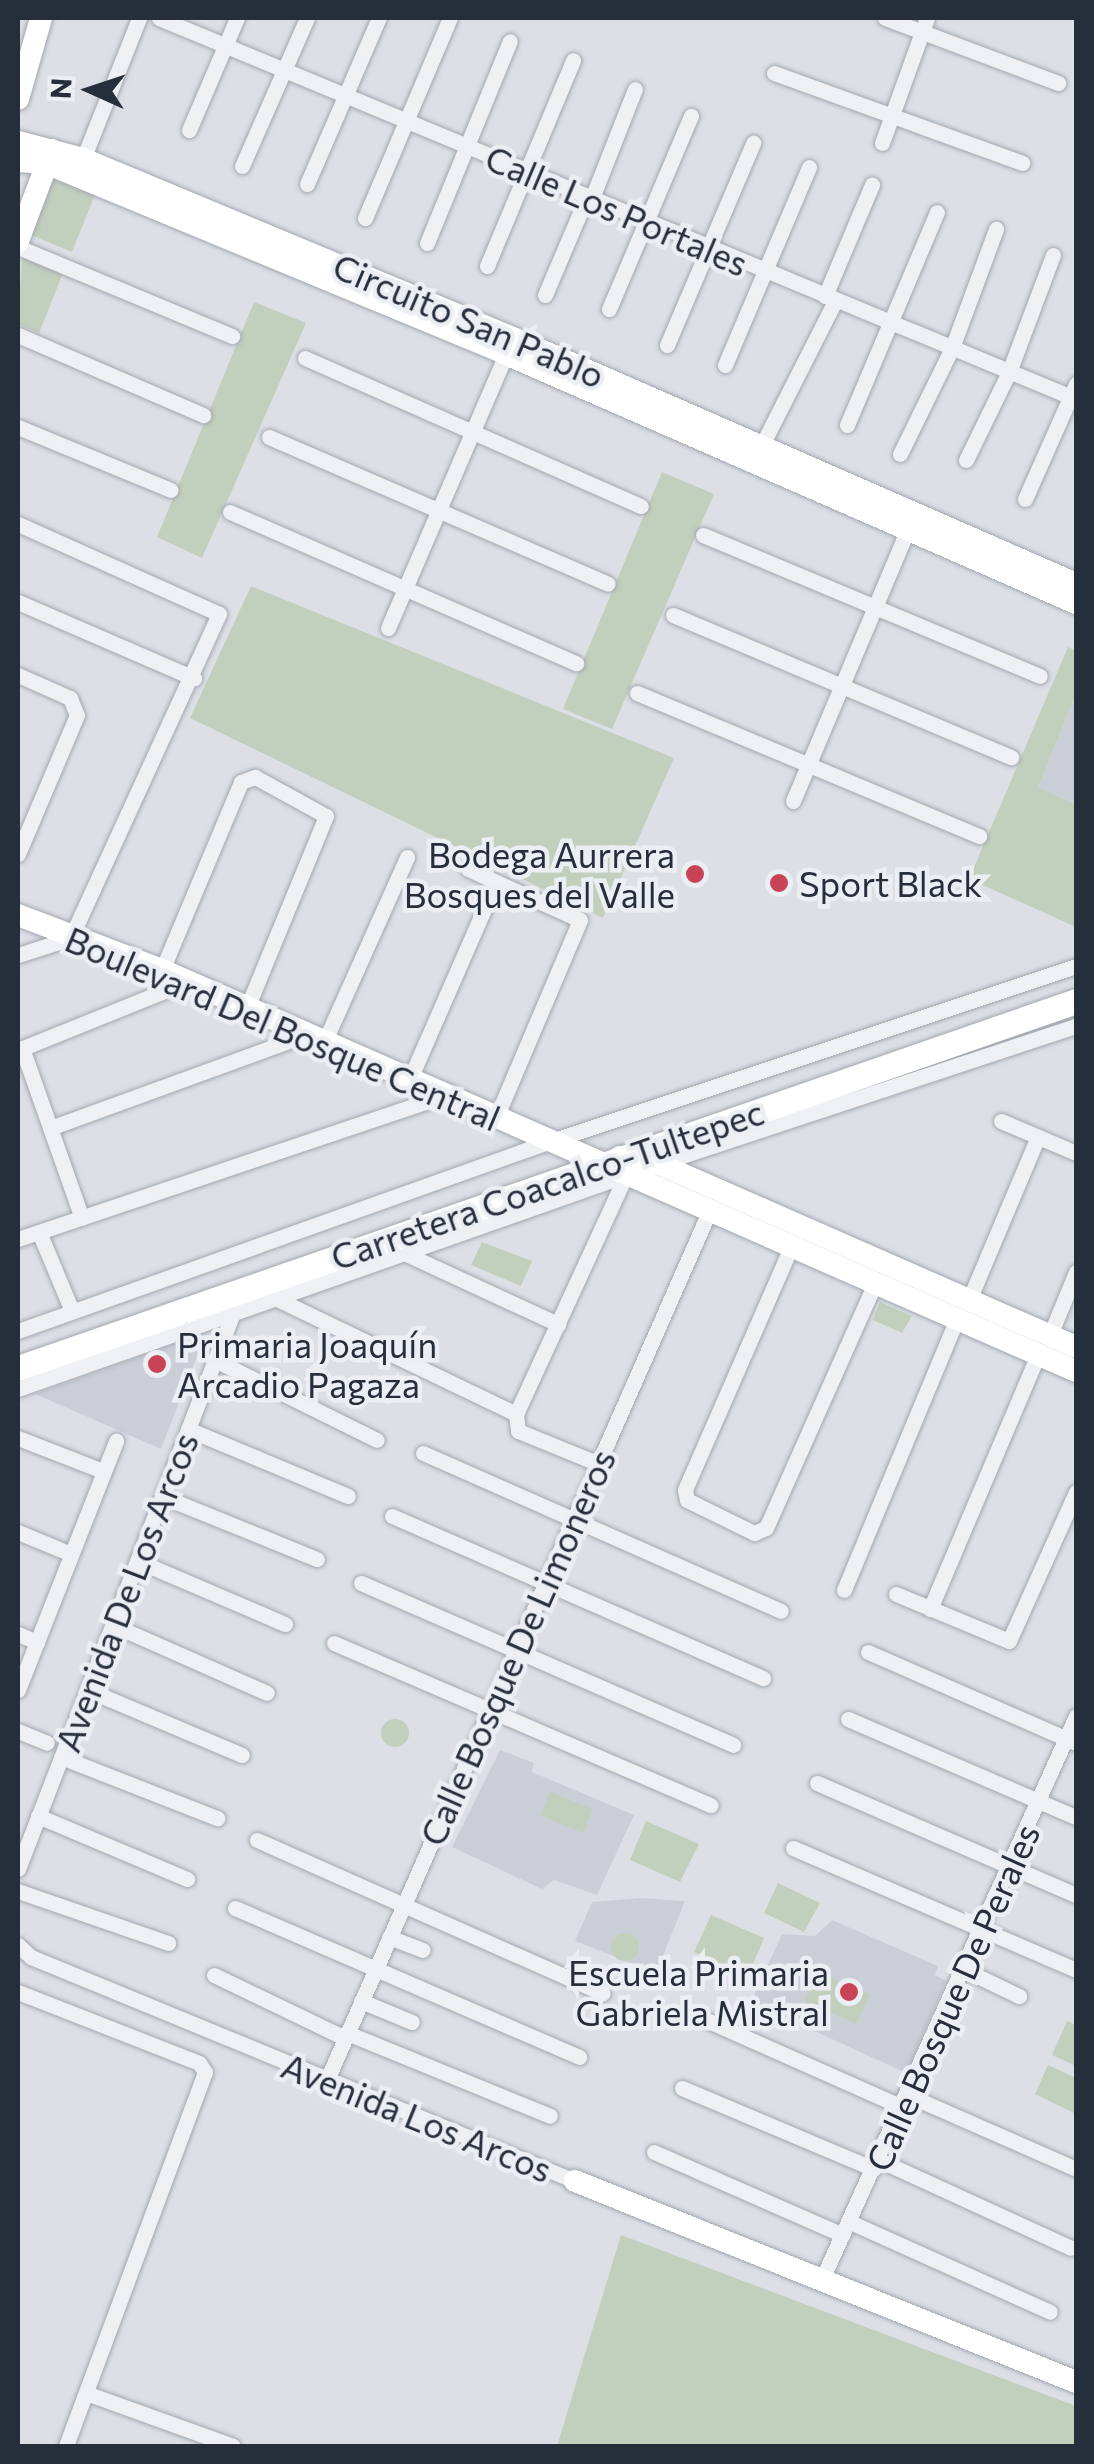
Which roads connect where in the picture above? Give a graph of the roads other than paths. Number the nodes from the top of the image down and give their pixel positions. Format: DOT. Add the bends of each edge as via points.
graph roads {
  1 [pos="40,18"];
  2 [pos="139,18"];
  3 [pos="159,18"];
  4 [pos="237,18"];
  5 [pos="306,18"];
  6 [pos="379,18"];
  7 [pos="450,18"];
  8 [pos="885,18"];
  9 [pos="925,24"];
  10 [pos="510,41"];
  11 [pos="225,45"];
  12 [pos="573,60"];
  13 [pos="285,72"];
  14 [pos="774,72"];
  15 [pos="1058,83"];
  16 [pos="635,89"];
  17 [pos="346,97"];
  18 [pos="18,99"];
  19 [pos="691,116"];
  20 [pos="892,116"];
  21 [pos="405,122"];
  22 [pos="189,130"];
  23 [pos="882,143"];
  24 [pos="753,144"];
  25 [pos="468,148"];
  26 [pos="20,155"];
  27 [pos="49,156"];
  28 [pos="83,159"];
  29 [pos="1022,163"];
  30 [pos="242,166"];
  31 [pos="809,167"];
  32 [pos="528,171"];
  33 [pos="306,184"];
  34 [pos="872,185"];
  35 [pos="589,197"];
  36 [pos="938,212"];
  37 [pos="365,218"];
  38 [pos="646,222"];
  39 [pos="996,229"];
  40 [pos="427,243"];
  41 [pos="18,244"];
  42 [pos="708,248"];
  43 [pos="1053,256"];
  44 [pos="487,266"];
  45 [pos="764,273"];
  46 [pos="545,295"];
  47 [pos="830,298"];
  48 [pos="609,309"];
  49 [pos="891,321"];
  50 [pos="18,335"];
  51 [pos="232,336"];
  52 [pos="666,345"];
  53 [pos="509,346"];
  54 [pos="952,348"];
  55 [pos="305,358"];
  56 [pos="725,364"];
  57 [pos="1009,372"];
  58 [pos="604,386"];
  59 [pos="1075,393"];
  60 [pos="203,415"];
  61 [pos="847,425"];
  62 [pos="18,428"];
  63 [pos="473,431"];
  64 [pos="269,437"];
  65 [pos="763,443"];
  66 [pos="900,454"];
  67 [pos="966,460"];
  68 [pos="170,490"];
  69 [pos="1025,498"];
  70 [pos="641,506"];
  71 [pos="439,510"];
  72 [pos="230,512"];
  73 [pos="912,518"];
  74 [pos="18,524"];
  75 [pos="704,535"];
  76 [pos="1033,573"];
  77 [pos="608,584"];
  78 [pos="1076,584"];
  79 [pos="405,588"];
  80 [pos="18,602"];
  81 [pos="1076,602"];
  82 [pos="877,606"];
  83 [pos="673,615"];
  84 [pos="388,628"];
  85 [pos="576,663"];
  86 [pos="18,675"];
  87 [pos="1040,676"];
  88 [pos="194,678"];
  89 [pos="843,685"];
  90 [pos="637,693"];
  91 [pos="1011,757"];
  92 [pos="810,765"];
  93 [pos="794,801"];
  94 [pos="979,836"];
  95 [pos="18,854"];
  96 [pos="406,857"];
  97 [pos="468,870"];
  98 [pos="496,882"];
  99 [pos="18,915"];
  100 [pos="72,938"];
  101 [pos="18,955"];
  102 [pos="1076,966"];
  103 [pos="162,970"];
  104 [pos="186,982"];
  105 [pos="1076,983"];
  106 [pos="1076,1001"];
  107 [pos="246,1008"];
  108 [pos="1076,1026"];
  109 [pos="314,1040"];
  110 [pos="20,1049"];
  111 [pos="410,1081"];
  112 [pos="441,1097"];
  113 [pos="496,1118"];
  114 [pos="1001,1121"];
  115 [pos="50,1128"];
  116 [pos="1038,1137"];
  117 [pos="548,1142"];
  118 [pos="1076,1153"];
  119 [pos="607,1161"];
  120 [pos="659,1164"];
  121 [pos="760,1207"];
  122 [pos="708,1212"];
  123 [pos="82,1218"];
  124 [pos="751,1230"];
  125 [pos="39,1232"];
  126 [pos="18,1239"];
  127 [pos="791,1247"];
  128 [pos="404,1253"];
  129 [pos="1076,1272"];
  130 [pos="874,1282"];
  131 [pos="274,1297"];
  132 [pos="963,1309"];
  133 [pos="72,1311"];
  134 [pos="233,1314"];
  135 [pos="558,1324"];
  136 [pos="18,1330"];
  137 [pos="1044,1345"];
  138 [pos="1076,1347"];
  139 [pos="18,1350"];
  140 [pos="217,1361"];
  141 [pos="18,1368"];
  142 [pos="1076,1371"];
  143 [pos="18,1389"];
  144 [pos="516,1414"];
  145 [pos="190,1430"];
  146 [pos="18,1438"];
  147 [pos="116,1440"];
  148 [pos="376,1440"];
  149 [pos="423,1452"];
  150 [pos="597,1464"];
  151 [pos="103,1471"];
  152 [pos="1076,1492"];
  153 [pos="164,1496"];
  154 [pos="348,1496"];
  155 [pos="392,1516"];
  156 [pos="573,1519"];
  157 [pos="18,1532"];
  158 [pos="71,1554"];
  159 [pos="318,1559"];
  160 [pos="138,1562"];
  161 [pos="360,1583"];
  162 [pos="545,1583"];
  163 [pos="844,1590"];
  164 [pos="896,1594"];
  165 [pos="930,1609"];
  166 [pos="781,1612"];
  167 [pos="114,1624"];
  168 [pos="285,1624"];
  169 [pos="18,1634"];
  170 [pos="36,1642"];
  171 [pos="334,1643"];
  172 [pos="515,1650"];
  173 [pos="868,1652"];
  174 [pos="763,1678"];
  175 [pos="18,1690"];
  176 [pos="88,1690"];
  177 [pos="267,1693"];
  178 [pos="489,1710"];
  179 [pos="1076,1716"];
  180 [pos="848,1719"];
  181 [pos="18,1730"];
  182 [pos="1072,1740"];
  183 [pos="47,1743"];
  184 [pos="733,1745"];
  185 [pos="242,1755"];
  186 [pos="62,1757"];
  187 [pos="817,1783"];
  188 [pos="1040,1802"];
  189 [pos="711,1806"];
  190 [pos="38,1816"];
  191 [pos="1076,1817"];
  192 [pos="217,1818"];
  193 [pos="257,1840"];
  194 [pos="793,1848"];
  195 [pos="1012,1867"];
  196 [pos="18,1869"];
  197 [pos="187,1880"];
  198 [pos="18,1890"];
  199 [pos="1076,1895"];
  200 [pos="235,1908"];
  201 [pos="402,1908"];
  202 [pos="984,1930"];
  203 [pos="389,1937"];
  204 [pos="168,1943"];
  205 [pos="18,1945"];
  206 [pos="423,1950"];
  207 [pos="374,1970"];
  208 [pos="1076,1970"];
  209 [pos="967,1971"];
  210 [pos="214,1975"];
  211 [pos="18,1992"];
  212 [pos="603,1993"];
  213 [pos="1019,1996"];
  214 [pos="361,2001"];
  215 [pos="706,2020"];
  216 [pos="412,2022"];
  217 [pos="346,2035"];
  218 [pos="579,2057"];
  219 [pos="326,2082"];
  220 [pos="682,2088"];
  221 [pos="908,2102"];
  222 [pos="550,2116"];
  223 [pos="654,2152"];
  224 [pos="877,2164"];
  225 [pos="1076,2169"];
  226 [pos="575,2181"];
  227 [pos="846,2228"];
  228 [pos="1071,2248"];
  229 [pos="824,2278"];
  230 [pos="1050,2312"];
  231 [pos="1076,2382"];
  232 [pos="86,2393"];
  233 [pos="66,2446"];
  234 [pos="233,2446"];
  1 -- 18 [label="street"];
  2 -- 28 [label="street"];
  3 -- 11 [label="street, Calle Los Portales"];
  4 -- 11 [label="street"];
  5 -- 13 [label="street"];
  6 -- 17 [label="street"];
  7 -- 21 [label="street"];
  8 -- 9 [label="street"];
  9 -- 15 [label="street"];
  9 -- 20 [label="street"];
  10 -- 25 [label="street"];
  11 -- 13 [label="street, Calle Los Portales"];
  11 -- 22 [label="street"];
  12 -- 32 [label="street"];
  13 -- 17 [label="street, Calle Los Portales"];
  13 -- 30 [label="street"];
  14 -- 20 [label="street"];
  16 -- 35 [label="street"];
  17 -- 21 [label="street, Calle Los Portales"];
  17 -- 33 [label="street"];
  19 -- 38 [label="street"];
  20 -- 23 [label="street"];
  20 -- 29 [label="street"];
  21 -- 25 [label="street, Calle Los Portales"];
  21 -- 37 [label="street"];
  24 -- 42 [label="street"];
  25 -- 32 [label="street, Calle Los Portales"];
  25 -- 40 [label="street"];
  26 -- 27 [label="street, Circuito San Pablo"];
  27 -- 28 [label="street, Circuito San Pablo"];
  27 -- 41 [label="street"];
  27 -- 53 [label="street, Circuito San Pablo"];
  28 -- 53 [label="street, Circuito San Pablo"];
  31 -- 45 [label="street"];
  32 -- 35 [label="street, Calle Los Portales"];
  32 -- 44 [label="street"];
  34 -- 47 [label="street"];
  35 -- 38 [label="street, Calle Los Portales"];
  35 -- 46 [label="street"];
  36 -- 49 [label="street"];
  38 -- 42 [label="street, Calle Los Portales"];
  38 -- 48 [label="street"];
  39 -- 54 [label="street"];
  41 -- 51 [label="street"];
  42 -- 45 [label="street, Calle Los Portales"];
  42 -- 52 [label="street"];
  43 -- 57 [label="street"];
  45 -- 47 [label="street, Calle Los Portales"];
  45 -- 56 [label="street"];
  47 -- 49 [label="street, Calle Los Portales"];
  47 -- 65 [label="street"];
  49 -- 54 [label="street, Calle Los Portales"];
  49 -- 61 [label="street"];
  50 -- 60 [label="street"];
  53 -- 58 [label="street, Circuito San Pablo"];
  53 -- 63 [label="street"];
  54 -- 57 [label="street, Calle Los Portales"];
  54 -- 66 [label="street"];
  55 -- 63 [label="street"];
  57 -- 59 [label="street, Calle Los Portales"];
  57 -- 67 [label="street"];
  58 -- 65 [label="street, Circuito San Pablo"];
  58 -- 73 [label="street, Circuito San Pablo"];
  59 -- 69 [label="street"];
  62 -- 68 [label="street"];
  63 -- 70 [label="street"];
  63 -- 71 [label="street"];
  64 -- 71 [label="street"];
  65 -- 73 [label="street, Circuito San Pablo"];
  71 -- 77 [label="street"];
  71 -- 79 [label="street"];
  72 -- 79 [label="street"];
  73 -- 76 [label="street"];
  73 -- 82 [label="street"];
  74 -- 88 [label="street" via="219,614"];
  75 -- 82 [label="street"];
  76 -- 78 [label="street"];
  76 -- 81 [label="street"];
  79 -- 84 [label="street"];
  79 -- 85 [label="street"];
  80 -- 88 [label="street"];
  82 -- 87 [label="street"];
  82 -- 89 [label="street"];
  83 -- 89 [label="street"];
  86 -- 95 [label="street" via="70,698 77,715"];
  88 -- 100 [label="street"];
  89 -- 91 [label="street"];
  89 -- 92 [label="street"];
  90 -- 92 [label="street"];
  92 -- 93 [label="street"];
  92 -- 94 [label="street"];
  96 -- 109 [label="street"];
  97 -- 98 [label="street"];
  98 -- 111 [label="street"];
  98 -- 113 [label="street" via="580,920"];
  99 -- 100 [label="street, Boulevard Del Bosque Central"];
  100 -- 101 [label="street"];
  100 -- 103 [label="street, Boulevard Del Bosque Central"];
  102 -- 117 [label="street"];
  103 -- 104 [label="street, Boulevard Del Bosque Central"];
  103 -- 107 [label="street" via="241,782 255,777 326,816"];
  104 -- 107 [label="street, Boulevard Del Bosque Central"];
  104 -- 110 [label="street"];
  105 -- 119 [label="main road, Carretera Coacalco-Tultepec"];
  106 -- 119 [label="main road, Carretera Coacalco-Tultepec"];
  107 -- 109 [label="street, Boulevard Del Bosque Central"];
  108 -- 120 [label="street"];
  109 -- 111 [label="street, Boulevard Del Bosque Central"];
  109 -- 115 [label="street"];
  110 -- 115 [label="street"];
  111 -- 112 [label="street, Boulevard Del Bosque Central"];
  112 -- 113 [label="street, Boulevard Del Bosque Central"];
  112 -- 123 [label="street"];
  113 -- 117 [label="street, Boulevard Del Bosque Central"];
  114 -- 116 [label="street"];
  115 -- 123 [label="street"];
  116 -- 118 [label="street"];
  116 -- 132 [label="street"];
  117 -- 119 [label="street, Boulevard Del Bosque Central"];
  117 -- 133 [label="street"];
  119 -- 120 [label="street, Boulevard Del Bosque Central"];
  119 -- 122 [label="street, Boulevard Del Bosque Central"];
  119 -- 128 [label="street"];
  119 -- 135 [label="street"];
  119 -- 139 [label="main road, Carretera Coacalco-Tultepec"];
  119 -- 141 [label="main road, Carretera Coacalco-Tultepec"];
  120 -- 121 [label="street, Boulevard Del Bosque Central"];
  121 -- 124 [label="street"];
  121 -- 132 [label="street, Boulevard Del Bosque Central"];
  122 -- 124 [label="street, Boulevard Del Bosque Central"];
  122 -- 150 [label="street, Calle Bosque De Limoneros"];
  123 -- 125 [label="street"];
  124 -- 127 [label="street, Boulevard Del Bosque Central"];
  125 -- 126 [label="street"];
  125 -- 133 [label="street"];
  127 -- 130 [label="street, Boulevard Del Bosque Central"];
  127 -- 130 [label="street" via="685,1490 688,1500 754,1533 766,1528"];
  128 -- 131 [label="street"];
  128 -- 135 [label="street"];
  129 -- 137 [label="street"];
  130 -- 132 [label="street, Boulevard Del Bosque Central"];
  131 -- 134 [label="street"];
  131 -- 144 [label="street"];
  132 -- 137 [label="street, Boulevard Del Bosque Central"];
  132 -- 163 [label="street"];
  133 -- 136 [label="street"];
  134 -- 140 [label="street, Avenida De Los Arcos"];
  134 -- 143 [label="street"];
  135 -- 144 [label="street"];
  137 -- 138 [label="street, Boulevard Del Bosque Central"];
  137 -- 142 [label="street, Boulevard Del Bosque Central"];
  137 -- 165 [label="street"];
  140 -- 145 [label="street, Avenida De Los Arcos"];
  140 -- 148 [label="street"];
  144 -- 150 [label="street" via="518,1431"];
  145 -- 153 [label="street, Avenida De Los Arcos"];
  145 -- 154 [label="street"];
  146 -- 151 [label="street"];
  147 -- 151 [label="street"];
  149 -- 156 [label="street"];
  150 -- 156 [label="street, Calle Bosque De Limoneros"];
  151 -- 158 [label="street"];
  152 -- 165 [label="street" via="1009,1641"];
  153 -- 159 [label="street"];
  153 -- 160 [label="street, Avenida De Los Arcos"];
  155 -- 162 [label="street"];
  156 -- 162 [label="street, Calle Bosque De Limoneros"];
  156 -- 166 [label="street"];
  157 -- 158 [label="street"];
  158 -- 170 [label="street"];
  160 -- 167 [label="street, Avenida De Los Arcos"];
  160 -- 168 [label="street"];
  161 -- 172 [label="street"];
  162 -- 172 [label="street, Calle Bosque De Limoneros"];
  162 -- 174 [label="street"];
  164 -- 165 [label="street"];
  167 -- 176 [label="street, Avenida De Los Arcos"];
  167 -- 177 [label="street"];
  169 -- 170 [label="street"];
  170 -- 175 [label="street"];
  171 -- 178 [label="street"];
  172 -- 178 [label="street, Calle Bosque De Limoneros"];
  172 -- 184 [label="street"];
  173 -- 182 [label="street"];
  176 -- 185 [label="street"];
  176 -- 186 [label="street, Avenida De Los Arcos"];
  178 -- 189 [label="street"];
  178 -- 201 [label="street, Calle Bosque De Limoneros"];
  179 -- 182 [label="street, Calle Bosque De Perales"];
  180 -- 188 [label="street"];
  181 -- 183 [label="street"];
  182 -- 188 [label="street, Calle Bosque De Perales"];
  186 -- 190 [label="street, Avenida De Los Arcos"];
  186 -- 192 [label="street"];
  187 -- 195 [label="street"];
  188 -- 191 [label="street"];
  188 -- 195 [label="street, Calle Bosque De Perales"];
  190 -- 196 [label="street, Avenida De Los Arcos"];
  190 -- 197 [label="street"];
  193 -- 201 [label="street"];
  194 -- 202 [label="street"];
  195 -- 199 [label="street"];
  195 -- 202 [label="street, Calle Bosque De Perales"];
  198 -- 204 [label="street"];
  200 -- 207 [label="street"];
  201 -- 203 [label="street, Calle Bosque De Limoneros"];
  201 -- 212 [label="street"];
  202 -- 208 [label="street"];
  202 -- 209 [label="street, Calle Bosque De Perales"];
  203 -- 206 [label="street"];
  203 -- 207 [label="street, Calle Bosque De Limoneros"];
  205 -- 219 [label="street, Avenida Los Arcos" via="31,1957"];
  207 -- 214 [label="street, Calle Bosque De Limoneros"];
  207 -- 218 [label="street"];
  209 -- 213 [label="street"];
  209 -- 221 [label="street, Calle Bosque De Perales"];
  210 -- 217 [label="street"];
  211 -- 232 [label="street" via="199,2063 201,2091"];
  214 -- 216 [label="street"];
  214 -- 217 [label="street, Calle Bosque De Limoneros"];
  215 -- 221 [label="street"];
  217 -- 219 [label="street, Calle Bosque De Limoneros"];
  217 -- 222 [label="street"];
  219 -- 226 [label="street, Avenida Los Arcos"];
  220 -- 224 [label="street"];
  221 -- 224 [label="street, Calle Bosque De Perales"];
  221 -- 225 [label="street"];
  223 -- 227 [label="street"];
  224 -- 227 [label="street, Calle Bosque De Perales"];
  224 -- 228 [label="street"];
  226 -- 229 [label="street, Avenida Los Arcos"];
  227 -- 229 [label="street, Calle Bosque De Perales"];
  227 -- 230 [label="street"];
  229 -- 231 [label="street, Avenida Los Arcos"];
  232 -- 233 [label="street"];
  232 -- 234 [label="street"];
}
